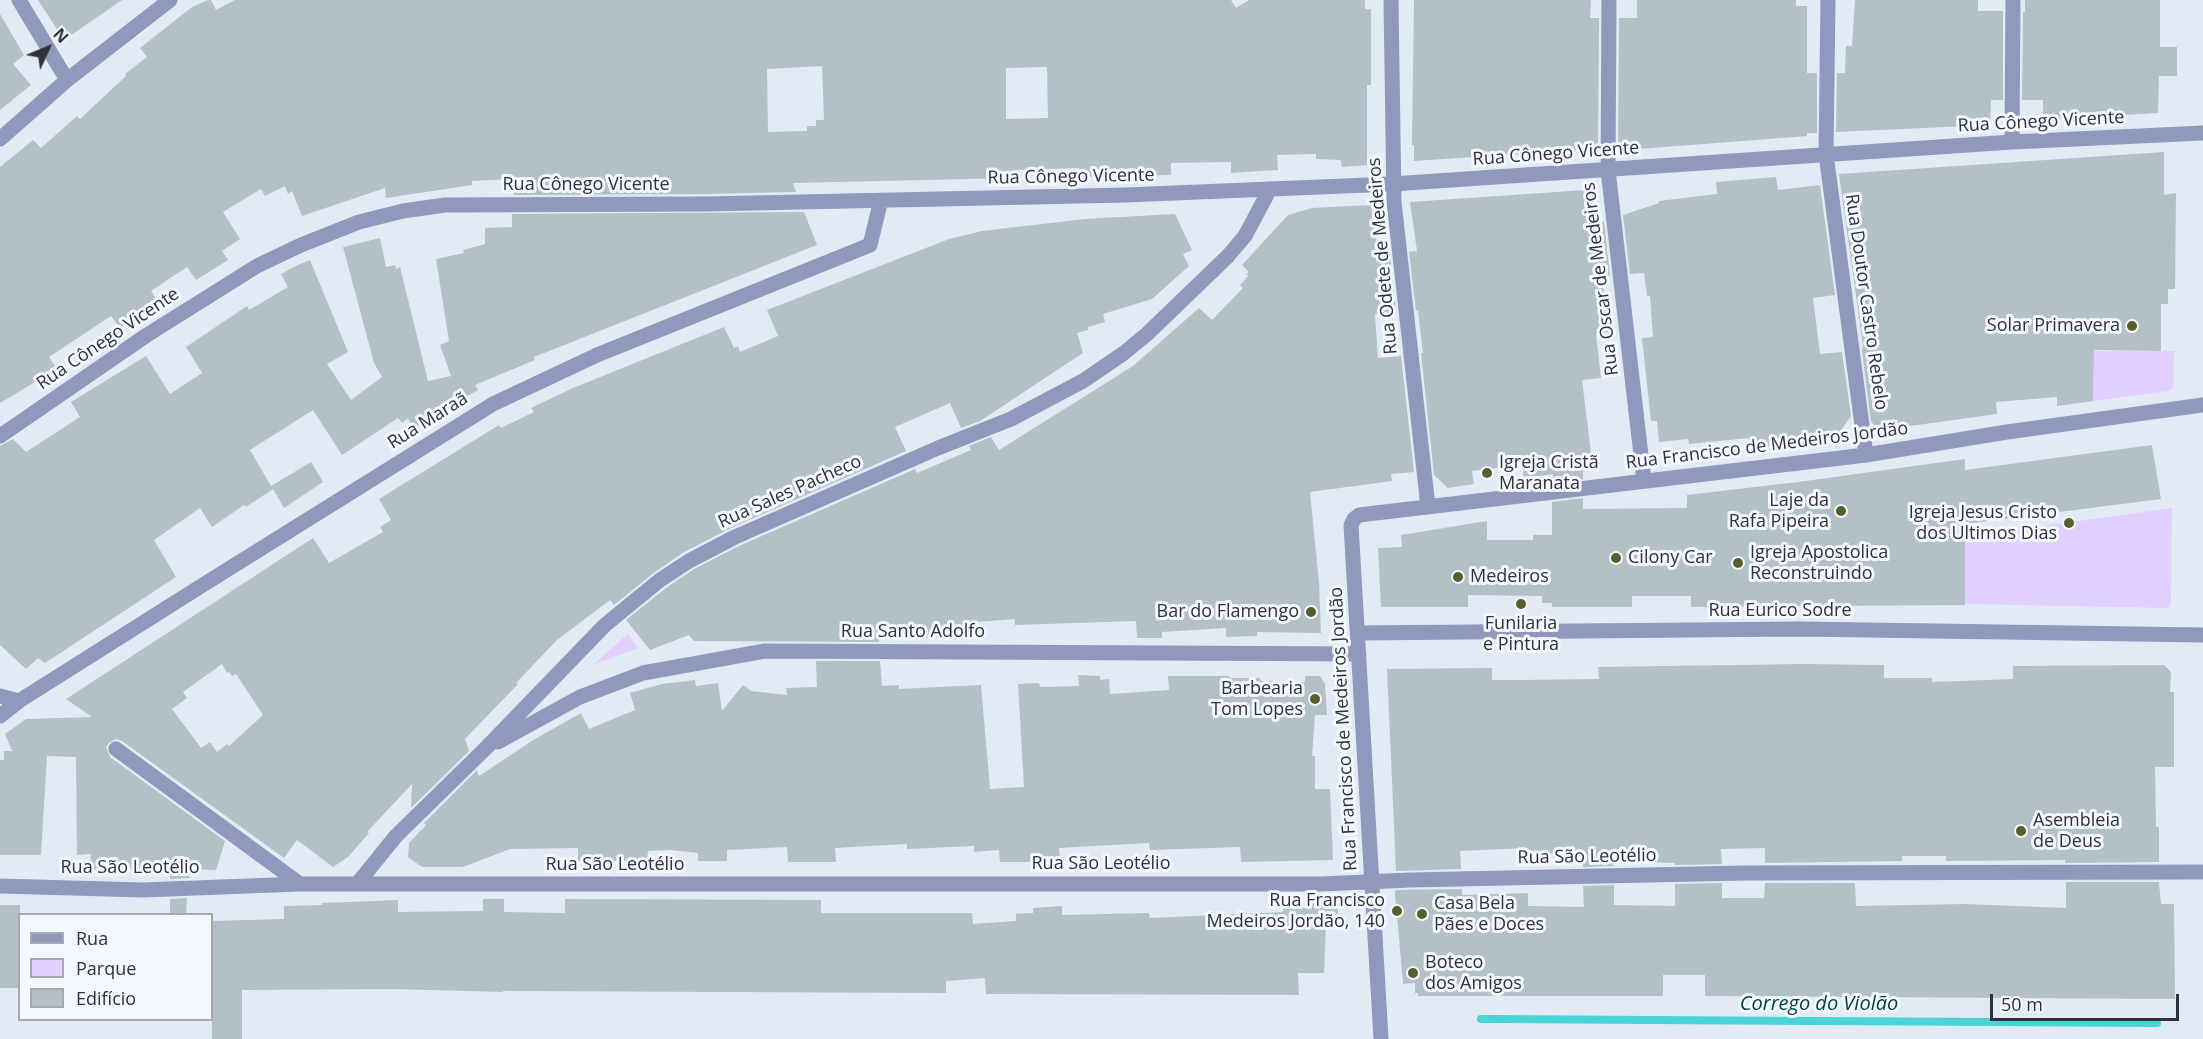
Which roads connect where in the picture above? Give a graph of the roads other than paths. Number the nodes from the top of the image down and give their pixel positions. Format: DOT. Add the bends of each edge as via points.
graph roads {
  1 [pos="19,0"];
  2 [pos="170,0"];
  3 [pos="1391,0"];
  4 [pos="1609,0"];
  5 [pos="1828,0"];
  6 [pos="2013,0"];
  7 [pos="67,80"];
  8 [pos="2203,133"];
  9 [pos="0,139"];
  10 [pos="2012,142"];
  11 [pos="1826,154"];
  12 [pos="1608,170"];
  13 [pos="1392,184"];
  14 [pos="1270,189"];
  15 [pos="881,200"];
  16 [pos="2203,405"];
  17 [pos="0,436"];
  18 [pos="1866,455"];
  19 [pos="1644,481"];
  20 [pos="1428,507"];
  21 [pos="1358,633"];
  22 [pos="2203,635"];
  23 [pos="1359,654"];
  24 [pos="0,696"];
  25 [pos="19,701"];
  26 [pos="0,716"];
  27 [pos="487,747"];
  28 [pos="116,749"];
  29 [pos="2203,872"];
  30 [pos="1372,882"];
  31 [pos="300,884"];
  32 [pos="357,884"];
  33 [pos="0,886"];
  34 [pos="1381,1039"];
  1 -- 7 [label="street"];
  2 -- 7 [label="street"];
  3 -- 13 [label="street, Rua Odete de Medeiros"];
  4 -- 12 [label="street, Rua Oscar de Medeiros"];
  5 -- 11 [label="street, Rua Doutor Castro Rebelo"];
  6 -- 10 [label="street"];
  7 -- 9 [label="street"];
  8 -- 10 [label="street, Rua Cônego Vicente"];
  10 -- 11 [label="street, Rua Cônego Vicente"];
  11 -- 12 [label="street, Rua Cônego Vicente"];
  11 -- 18 [label="street, Rua Doutor Castro Rebelo"];
  12 -- 13 [label="street, Rua Cônego Vicente"];
  12 -- 19 [label="street, Rua Oscar de Medeiros"];
  13 -- 14 [label="street, Rua Cônego Vicente"];
  13 -- 20 [label="street, Rua Odete de Medeiros"];
  14 -- 15 [label="street, Rua Cônego Vicente"];
  14 -- 27 [label="street, Rua Sales Pacheco" via="1245,236 1228,256 1124,353 1051,399 735,537 690,561 605,625"];
  15 -- 17 [label="street, Rua Cônego Vicente" via="445,205 359,222 257,266 147,335"];
  15 -- 25 [label="street, Rua Maraã" via="870,245 597,355 493,404"];
  16 -- 18 [label="street, Rua Francisco de Medeiros Jordão"];
  18 -- 19 [label="street, Rua Francisco de Medeiros Jordão"];
  19 -- 20 [label="street, Rua Francisco de Medeiros Jordão"];
  20 -- 21 [label="street, Rua Francisco de Medeiros Jordão" via="1359,515 1354,519"];
  21 -- 22 [label="street, Rua Eurico Sodre" via="1800,629"];
  21 -- 23 [label="street, Rua Francisco de Medeiros Jordão"];
  23 -- 27 [label="street, Rua Santo Adolfo" via="765,651 643,673 580,697"];
  23 -- 30 [label="street, Rua Francisco de Medeiros Jordão"];
  24 -- 25 [label="street"];
  25 -- 26 [label="street, Rua Maraã"];
  27 -- 32 [label="street, Rua Sales Pacheco" via="396,837"];
  28 -- 31 [label="street"];
  29 -- 30 [label="street, Rua São Leotélio" via="1744,873"];
  30 -- 32 [label="street, Rua São Leotélio"];
  30 -- 34 [label="street, Rua Francisco de Medeiros Jordão"];
  31 -- 32 [label="street, Rua São Leotélio"];
  31 -- 33 [label="street, Rua São Leotélio" via="143,891"];
}
